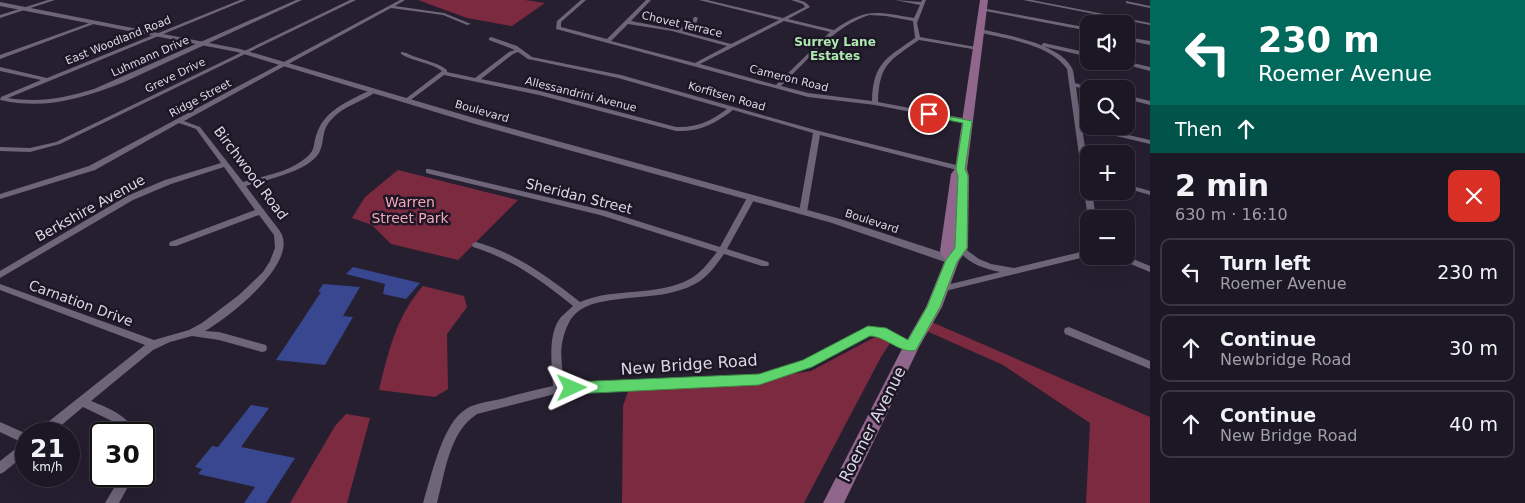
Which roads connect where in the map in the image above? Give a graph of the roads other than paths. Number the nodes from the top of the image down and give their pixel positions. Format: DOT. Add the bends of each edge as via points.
graph roads {
  1 [pos="52,0"];
  2 [pos="244,0"];
  3 [pos="300,0"];
  4 [pos="354,0"];
  5 [pos="403,0"];
  6 [pos="584,0"];
  7 [pos="649,0"];
  8 [pos="702,0"];
  9 [pos="793,0"];
  10 [pos="897,0"];
  11 [pos="1025,0"];
  12 [pos="1059,0"];
  13 [pos="1128,1"];
  14 [pos="923,2"];
  15 [pos="0,4"];
  16 [pos="983,4"];
  17 [pos="1054,5"];
  18 [pos="1150,7"];
  19 [pos="391,8"];
  20 [pos="26,9"];
  21 [pos="1106,15"];
  22 [pos="1118,15"];
  23 [pos="0,17"];
  24 [pos="696,18"];
  25 [pos="783,20"];
  26 [pos="915,20"];
  27 [pos="1135,21"];
  28 [pos="97,22"];
  29 [pos="627,22"];
  30 [pos="469,24"];
  31 [pos="1150,24"];
  32 [pos="1080,28"];
  33 [pos="679,31"];
  34 [pos="980,31"];
  35 [pos="835,32"];
  36 [pos="160,34"];
  37 [pos="918,38"];
  38 [pos="1011,38"];
  39 [pos="491,39"];
  40 [pos="1135,40"];
  41 [pos="205,42"];
  42 [pos="607,42"];
  43 [pos="1150,42"];
  44 [pos="732,46"];
  45 [pos="978,48"];
  46 [pos="519,50"];
  47 [pos="247,52"];
  48 [pos="403,53"];
  49 [pos="1080,53"];
  50 [pos="0,58"];
  51 [pos="286,64"];
  52 [pos="426,64"];
  53 [pos="695,65"];
  54 [pos="1135,65"];
  55 [pos="0,69"];
  56 [pos="1150,69"];
  57 [pos="443,73"];
  58 [pos="48,80"];
  59 [pos="476,80"];
  60 [pos="1072,84"];
  61 [pos="778,86"];
  62 [pos="1080,86"];
  63 [pos="374,91"];
  64 [pos="1,99"];
  65 [pos="1135,99"];
  66 [pos="406,100"];
  67 [pos="875,103"];
  68 [pos="1150,103"];
  69 [pos="732,108"];
  70 [pos="179,121"];
  71 [pos="968,121"];
  72 [pos="1078,124"];
  73 [pos="817,132"];
  74 [pos="1150,142"];
  75 [pos="1082,145"];
  76 [pos="0,149"];
  77 [pos="226,164"];
  78 [pos="961,169"];
  79 [pos="429,172"];
  80 [pos="242,185"];
  81 [pos="1135,189"];
  82 [pos="1150,193"];
  83 [pos="0,197"];
  84 [pos="751,198"];
  85 [pos="261,211"];
  86 [pos="803,212"];
  87 [pos="173,244"];
  88 [pos="476,245"];
  89 [pos="961,248"];
  90 [pos="721,250"];
  91 [pos="1080,255"];
  92 [pos="952,260"];
  93 [pos="1135,263"];
  94 [pos="766,264"];
  95 [pos="1150,269"];
  96 [pos="1017,271"];
  97 [pos="0,275"];
  98 [pos="0,287"];
  99 [pos="941,289"];
  100 [pos="579,306"];
  101 [pos="1069,332"];
  102 [pos="196,334"];
  103 [pos="154,344"];
  104 [pos="911,347"];
  105 [pos="262,348"];
  106 [pos="1150,365"];
  107 [pos="558,389"];
  108 [pos="82,402"];
  109 [pos="57,422"];
  110 [pos="124,422"];
  111 [pos="0,427"];
  112 [pos="15,434"];
  113 [pos="15,456"];
  114 [pos="0,468"];
  115 [pos="121,487"];
  116 [pos="112,503"];
  117 [pos="430,503"];
  118 [pos="833,503"];
  1 -- 20 [label="street"];
  2 -- 36 [label="street, East Woodland Road"];
  3 -- 41 [label="street, Luhmann Drive"];
  4 -- 47 [label="street, Greve Drive"];
  5 -- 19 [label="street, Ridge Street"];
  6 -- 42 [label="street, Cameron Road" via="559,22 558,27"];
  7 -- 29 [label="street"];
  8 -- 25 [label="street"];
  9 -- 25 [label="street" via="808,5"];
  10 -- 14 [label="street"];
  11 -- 17 [label="street"];
  12 -- 17 [label="street"];
  13 -- 18 [label="street"];
  13 -- 22 [label="street"];
  14 -- 26 [label="street"];
  15 -- 20 [label="street, Boulevard"];
  16 -- 32 [label="street"];
  16 -- 34 [label="main road"];
  17 -- 21 [label="street"];
  19 -- 30 [label="street" via="444,14"];
  19 -- 51 [label="street, Ridge Street"];
  20 -- 23 [label="street"];
  20 -- 28 [label="street, Boulevard"];
  24 -- 33 [label="street" via="694,23"];
  25 -- 35 [label="street"];
  25 -- 44 [label="street"];
  26 -- 35 [label="street" via="870,14"];
  26 -- 37 [label="street"];
  27 -- 31 [label="street"];
  28 -- 36 [label="street, Boulevard"];
  28 -- 50 [label="street"];
  29 -- 33 [label="street, Chovet Terrace"];
  29 -- 42 [label="street"];
  33 -- 44 [label="street, Chovet Terrace"];
  34 -- 38 [label="street"];
  34 -- 45 [label="main road"];
  35 -- 61 [label="street"];
  36 -- 41 [label="street, Boulevard"];
  36 -- 58 [label="street, East Woodland Road"];
  37 -- 45 [label="street"];
  37 -- 67 [label="street" via="882,67 876,80"];
  38 -- 49 [label="street"];
  38 -- 60 [label="street" via="1059,58 1070,70"];
  39 -- 46 [label="street, Korfitsen Road"];
  40 -- 43 [label="street"];
  41 -- 47 [label="street, Boulevard"];
  41 -- 64 [label="street, Luhmann Drive" via="103,88 77,96 30,103"];
  42 -- 53 [label="street, Cameron Road"];
  44 -- 53 [label="street"];
  45 -- 71 [label="main road"];
  46 -- 59 [label="street"];
  46 -- 69 [label="street, Korfitsen Road" via="530,58 619,76"];
  47 -- 51 [label="street, Boulevard"];
  47 -- 76 [label="street, Greve Drive" via="58,143 30,150"];
  48 -- 52 [label="street"];
  51 -- 63 [label="street, Boulevard"];
  51 -- 70 [label="street, Ridge Street"];
  52 -- 57 [label="street, Allessandrini Avenue" via="442,68"];
  53 -- 61 [label="street, Cameron Road"];
  54 -- 56 [label="street"];
  55 -- 58 [label="street"];
  57 -- 59 [label="street, Allessandrini Avenue"];
  57 -- 66 [label="street"];
  58 -- 64 [label="street, East Woodland Road"];
  59 -- 69 [label="street, Allessandrini Avenue" via="676,128 710,125"];
  60 -- 62 [label="street"];
  60 -- 72 [label="street"];
  61 -- 67 [label="street, Cameron Road" via="823,98"];
  63 -- 66 [label="street, Boulevard"];
  63 -- 80 [label="street" via="327,120 320,133 318,147 310,158 292,168"];
  65 -- 68 [label="street"];
  66 -- 84 [label="street, Boulevard"];
  67 -- 71 [label="street, Cameron Road"];
  69 -- 73 [label="street, Korfitsen Road"];
  70 -- 77 [label="street, Birchwood Road" via="198,128"];
  70 -- 83 [label="street, Ridge Street" via="82,172"];
  71 -- 78 [label="main road"];
  72 -- 74 [label="street"];
  72 -- 75 [label="street"];
  73 -- 78 [label="street, Korfitsen Road"];
  73 -- 86 [label="street"];
  77 -- 80 [label="street, Birchwood Road"];
  77 -- 97 [label="street, Berkshire Avenue" via="130,198"];
  78 -- 89 [label="main road"];
  78 -- 92 [label="main road" via="957,174 947,251"];
  79 -- 90 [label="street, Sheridan Street" via="603,214"];
  80 -- 85 [label="street, Birchwood Road"];
  81 -- 82 [label="street"];
  84 -- 86 [label="street, Boulevard"];
  84 -- 90 [label="street"];
  85 -- 87 [label="street"];
  85 -- 102 [label="street, Birchwood Road" via="281,243 275,263 259,282"];
  86 -- 92 [label="street, Boulevard"];
  88 -- 100 [label="street" via="532,268"];
  89 -- 92 [label="main road"];
  89 -- 96 [label="street" via="978,262"];
  90 -- 94 [label="street"];
  90 -- 100 [label="street" via="706,273 681,288 655,294 612,296"];
  91 -- 96 [label="street"];
  92 -- 99 [label="main road"];
  93 -- 95 [label="street"];
  96 -- 99 [label="street"];
  98 -- 103 [label="street, Carnation Drive"];
  99 -- 104 [label="main road, Roemer Avenue"];
  100 -- 107 [label="street" via="566,320 557,340"];
  101 -- 106 [label="street"];
  102 -- 103 [label="street, Birchwood Road"];
  102 -- 105 [label="street" via="219,336"];
  103 -- 108 [label="street, Birchwood Road"];
  104 -- 107 [label="street, New Bridge Road" via="882,331 868,331 808,364 759,379"];
  104 -- 118 [label="main road, Roemer Avenue"];
  107 -- 117 [label="street, New Bridge Road" via="466,414 452,436"];
  108 -- 109 [label="street, Birchwood Road"];
  108 -- 110 [label="street"];
  111 -- 112 [label="street"];
  113 -- 114 [label="street"];
  115 -- 116 [label="street"];
}
